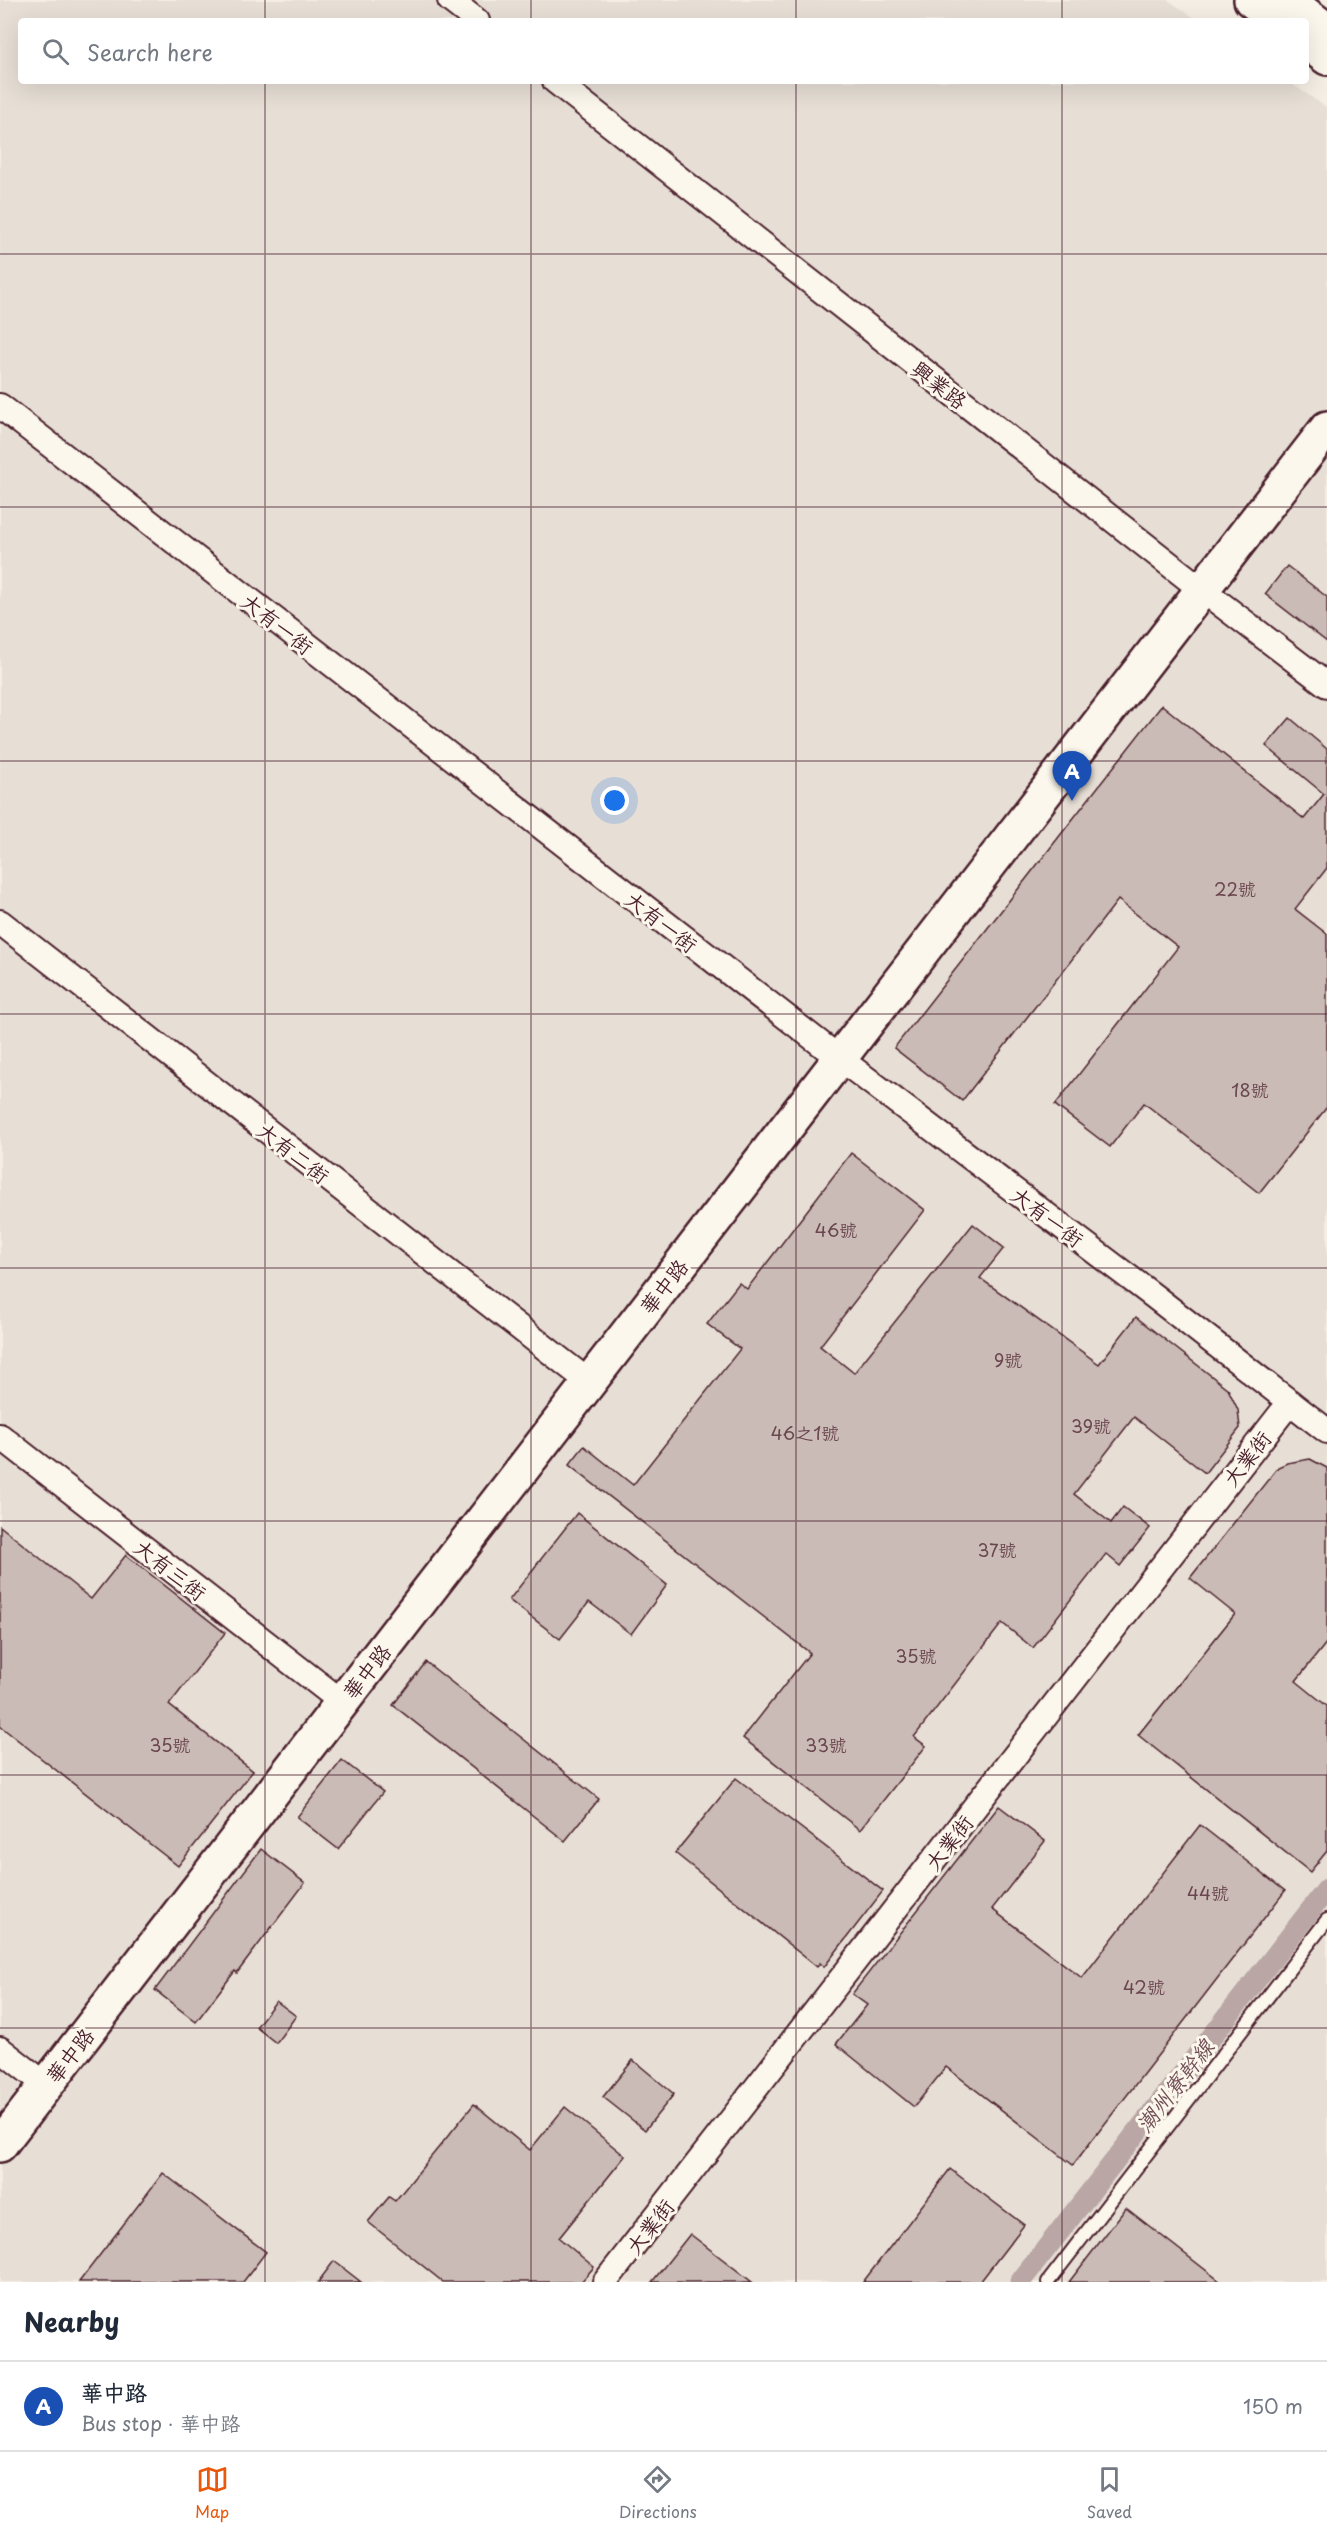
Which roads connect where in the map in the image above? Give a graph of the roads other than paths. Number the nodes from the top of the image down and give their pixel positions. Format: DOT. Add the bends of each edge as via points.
graph roads {
  1 [pos="450,0"];
  2 [pos="1251,0"];
  3 [pos="1287,0"];
  4 [pos="473,18"];
  5 [pos="1274,18"];
  6 [pos="1327,30"];
  7 [pos="1309,44"];
  8 [pos="1327,58"];
  9 [pos="559,84"];
  10 [pos="0,406"];
  11 [pos="1327,428"];
  12 [pos="1201,589"];
  13 [pos="1327,685"];
  14 [pos="0,922"];
  15 [pos="838,1058"];
  16 [pos="589,1382"];
  17 [pos="1290,1402"];
  18 [pos="1327,1431"];
  19 [pos="0,1436"];
  20 [pos="342,1702"];
  21 [pos="1327,1920"];
  22 [pos="0,2049"];
  23 [pos="46,2085"];
  24 [pos="0,2145"];
  25 [pos="605,2282"];
  26 [pos="1048,2282"];
  1 -- 4 [label="street"];
  2 -- 5 [label="main road"];
  3 -- 6 [label="main road"];
  7 -- 8 [label="main road"];
  9 -- 12 [label="street, 興業路"];
  10 -- 15 [label="street, 大有一街"];
  11 -- 12 [label="main road, 華中路"];
  12 -- 13 [label="street, 興業路"];
  12 -- 15 [label="main road, 華中路"];
  14 -- 16 [label="street, 大有二街"];
  15 -- 16 [label="main road, 華中路"];
  15 -- 17 [label="street, 大有一街"];
  16 -- 20 [label="main road, 華中路"];
  17 -- 18 [label="street, 大有一街"];
  17 -- 25 [label="street, 大業街"];
  19 -- 20 [label="street, 大有三街"];
  20 -- 23 [label="main road, 華中路"];
  21 -- 26 [label="lane"];
  22 -- 23 [label="street"];
  23 -- 24 [label="main road, 華中路"];
}
